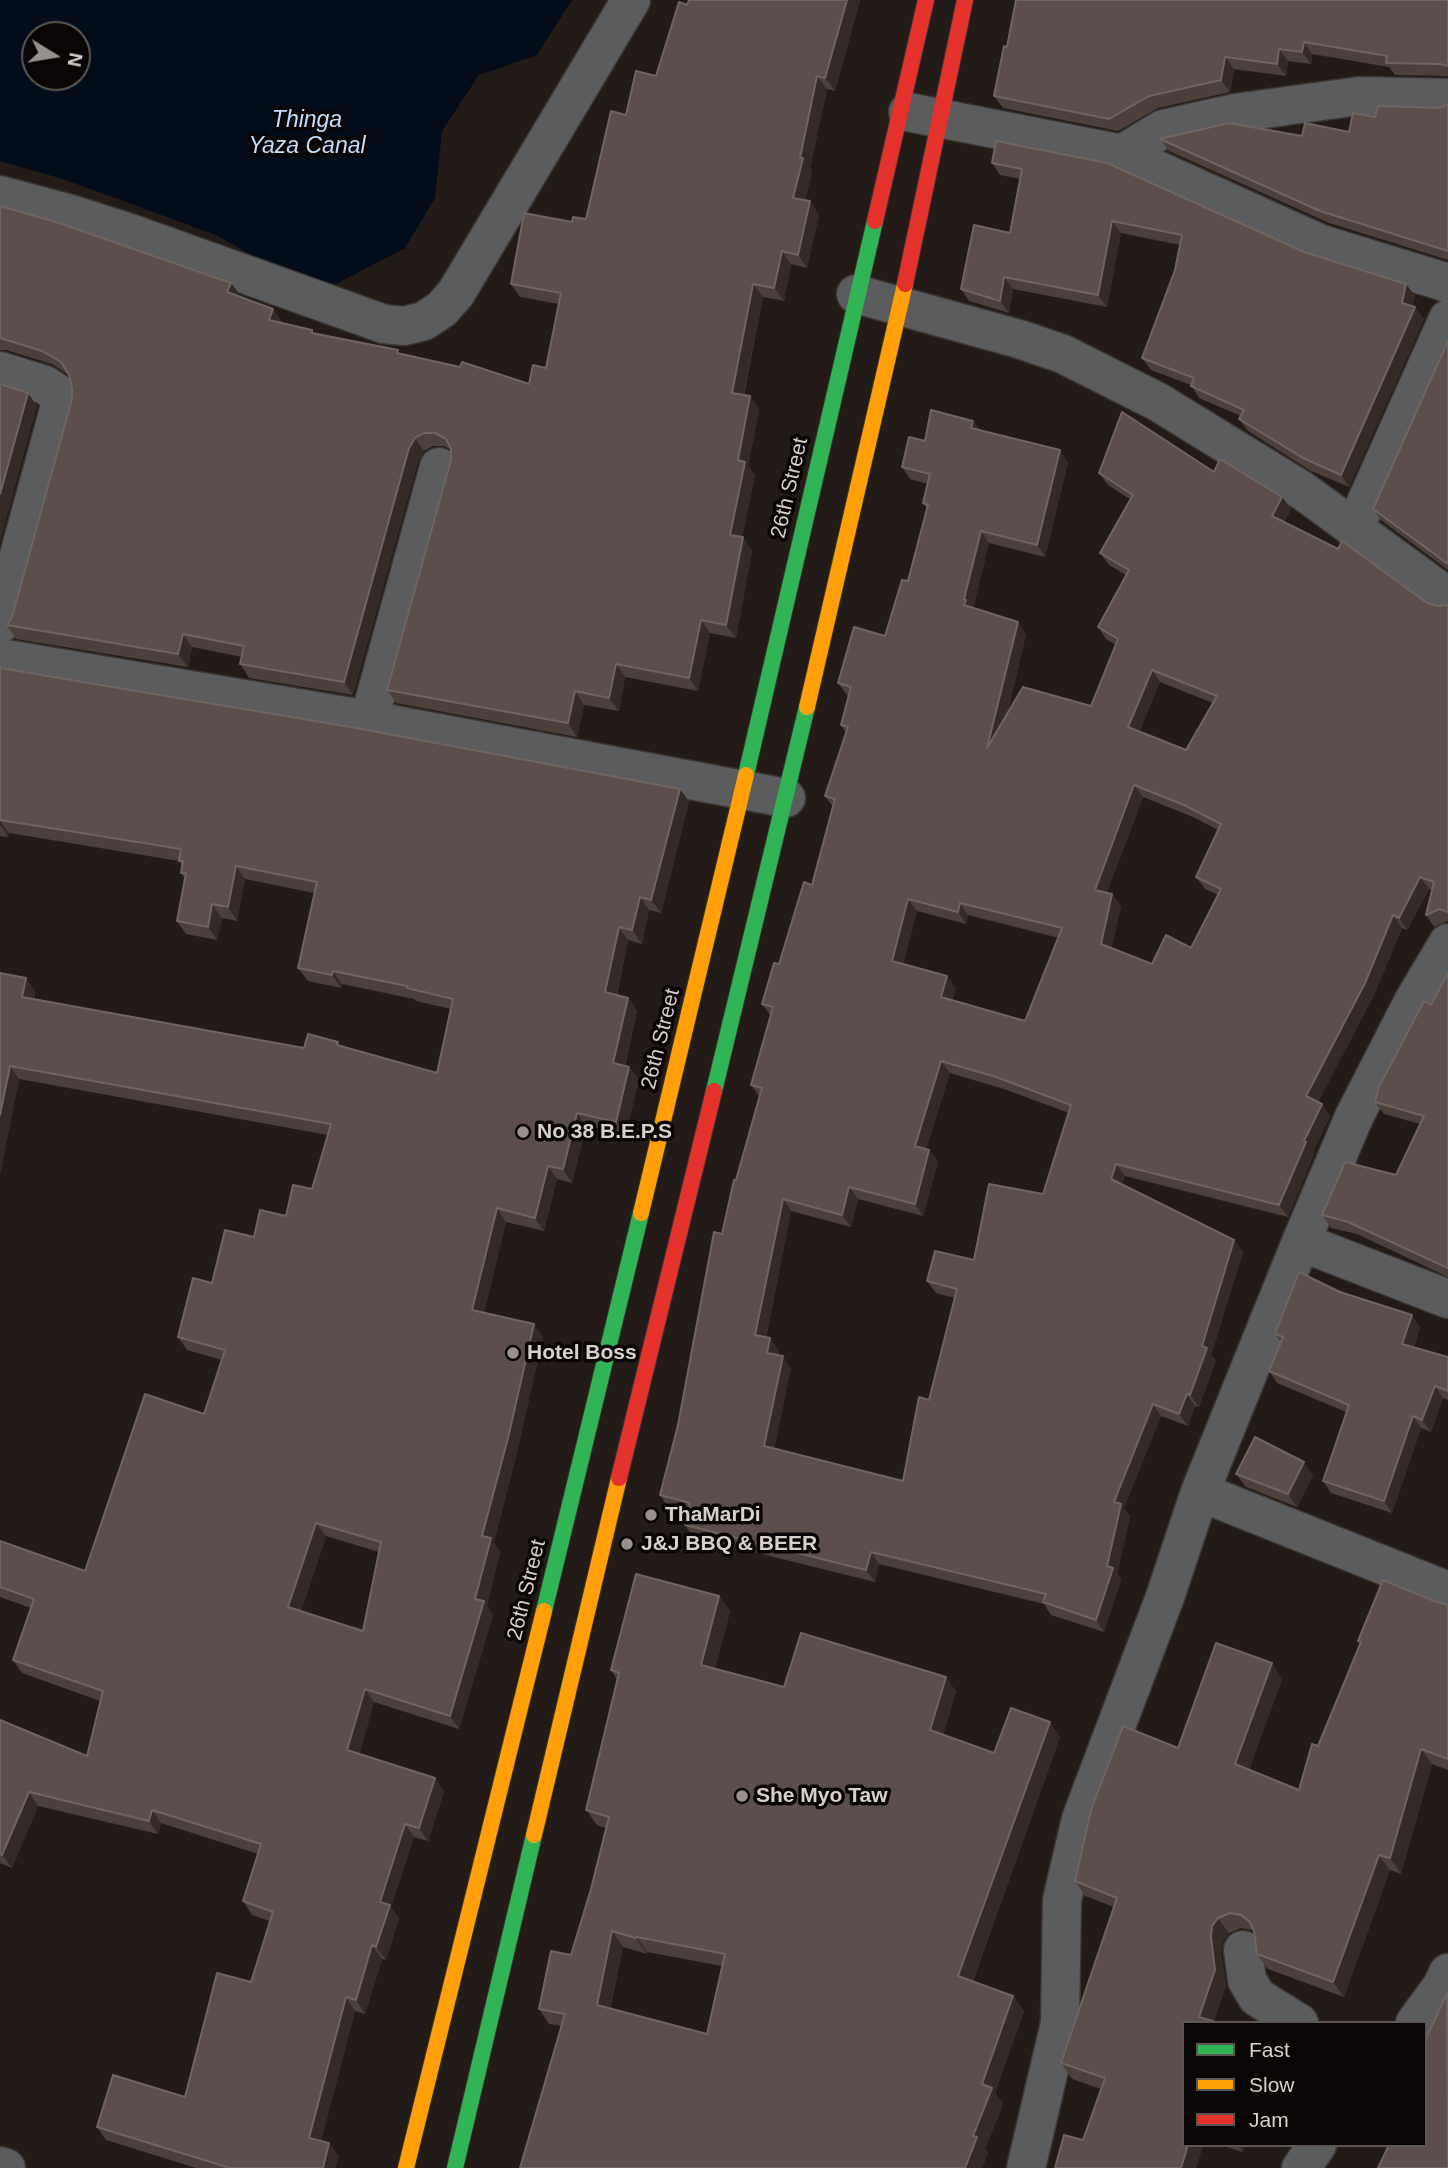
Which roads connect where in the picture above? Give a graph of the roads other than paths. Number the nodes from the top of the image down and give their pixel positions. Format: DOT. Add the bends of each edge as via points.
graph roads {
  1 [pos="631,0"];
  2 [pos="926,0"];
  3 [pos="965,0"];
  4 [pos="1448,98"];
  5 [pos="899,110"];
  6 [pos="939,118"];
  7 [pos="1122,154"];
  8 [pos="0,195"];
  9 [pos="1448,283"];
  10 [pos="856,294"];
  11 [pos="900,306"];
  12 [pos="1448,319"];
  13 [pos="0,371"];
  14 [pos="439,467"];
  15 [pos="1355,527"];
  16 [pos="1448,597"];
  17 [pos="0,624"];
  18 [pos="0,658"];
  19 [pos="369,720"];
  20 [pos="743,789"];
  21 [pos="786,798"];
  22 [pos="1448,943"];
  23 [pos="1301,1242"];
  24 [pos="1448,1299"];
  25 [pos="587,1432"];
  26 [pos="629,1440"];
  27 [pos="1200,1492"];
  28 [pos="1448,1591"];
  29 [pos="1243,1950"];
  30 [pos="1448,1973"];
  31 [pos="1296,2021"];
  32 [pos="1416,2021"];
  33 [pos="1316,2147"];
  34 [pos="0,2166"];
  35 [pos="6,2168"];
  36 [pos="406,2168"];
  37 [pos="455,2168"];
  38 [pos="1026,2168"];
  39 [pos="1301,2168"];
  1 -- 8 [label="street" via="456,293 424,321 384,324 93,221"];
  2 -- 5 [label="main road, 26th Street"];
  3 -- 6 [label="main road"];
  4 -- 7 [label="street" via="1359,96 1234,113 1163,129"];
  5 -- 6 [label="street"];
  5 -- 10 [label="main road, 26th Street"];
  6 -- 7 [label="street"];
  6 -- 11 [label="main road"];
  7 -- 9 [label="street" via="1321,244"];
  10 -- 11 [label="street"];
  10 -- 20 [label="main road, 26th Street"];
  11 -- 15 [label="street" via="1063,354 1158,402"];
  11 -- 21 [label="main road"];
  12 -- 15 [label="street"];
  13 -- 17 [label="street" via="45,385 57,393 60,406"];
  14 -- 19 [label="street"];
  15 -- 16 [label="street"];
  18 -- 19 [label="street"];
  19 -- 20 [label="street"];
  20 -- 21 [label="street"];
  20 -- 25 [label="main road, 26th Street"];
  21 -- 26 [label="main road"];
  22 -- 23 [label="street" via="1354,1117"];
  23 -- 24 [label="street"];
  23 -- 27 [label="street"];
  25 -- 26 [label="main road"];
  25 -- 36 [label="main road, 26th Street"];
  26 -- 37 [label="main road"];
  27 -- 28 [label="street"];
  27 -- 38 [label="street" via="1081,1819 1062,1900 1060,2023"];
  29 -- 31 [label="street" via="1247,1980 1257,1997"];
  30 -- 32 [label="street"];
  33 -- 39 [label="street"];
  34 -- 35 [label="street"];
}
